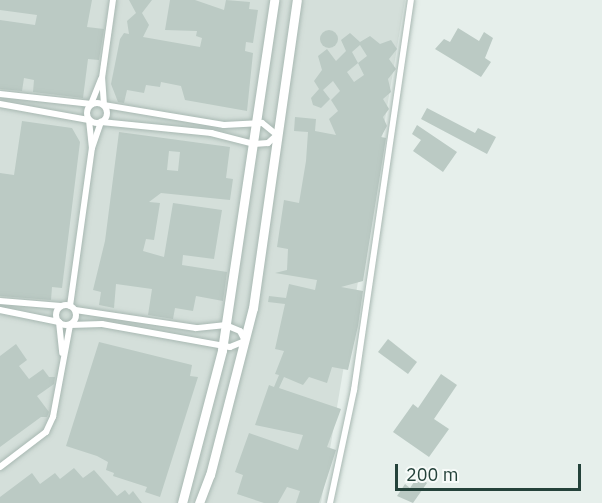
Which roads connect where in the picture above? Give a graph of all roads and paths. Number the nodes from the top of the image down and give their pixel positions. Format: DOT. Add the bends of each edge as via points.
graph roads {
  1 [pos="113,0"];
  2 [pos="274,0"];
  3 [pos="297,0"];
  4 [pos="411,0"];
  5 [pos="102,78"];
  6 [pos="0,93"];
  7 [pos="0,104"];
  8 [pos="92,104"];
  9 [pos="104,105"];
  10 [pos="89,120"];
  11 [pos="101,122"];
  12 [pos="257,123"];
  13 [pos="277,135"];
  14 [pos="254,144"];
  15 [pos="92,148"];
  16 [pos="0,301"];
  17 [pos="62,306"];
  18 [pos="73,308"];
  19 [pos="0,310"];
  20 [pos="59,322"];
  21 [pos="70,325"];
  22 [pos="226,325"];
  23 [pos="245,341"];
  24 [pos="223,346"];
  25 [pos="62,353"];
  26 [pos="0,467"];
  27 [pos="182,503"];
  28 [pos="199,503"];
  29 [pos="330,503"];
  1 -- 5 [label="street"];
  2 -- 12 [label="street"];
  3 -- 13 [label="street"];
  4 -- 29 [label="street" via="354,390"];
  5 -- 8 [label="street"];
  5 -- 9 [label="street"];
  6 -- 8 [label="street"];
  7 -- 10 [label="street"];
  8 -- 9 [label="street"];
  8 -- 10 [label="street" via="87,111"];
  9 -- 11 [label="street" via="107,115"];
  9 -- 12 [label="street" via="224,125"];
  10 -- 11 [label="street"];
  10 -- 15 [label="street"];
  11 -- 14 [label="street" via="211,133"];
  11 -- 15 [label="street"];
  12 -- 13 [label="street" via="269,125"];
  12 -- 14 [label="street"];
  13 -- 14 [label="street" via="268,142"];
  13 -- 23 [label="street"];
  14 -- 22 [label="street"];
  15 -- 18 [label="street"];
  16 -- 17 [label="street"];
  17 -- 18 [label="street"];
  17 -- 20 [label="street" via="56,314"];
  18 -- 21 [label="street" via="76,319"];
  18 -- 22 [label="street" via="196,328"];
  19 -- 20 [label="street"];
  20 -- 21 [label="street"];
  20 -- 25 [label="street"];
  21 -- 24 [label="street" via="102,324"];
  21 -- 25 [label="street"];
  22 -- 23 [label="street" via="240,331"];
  22 -- 24 [label="street"];
  23 -- 24 [label="street" via="237,347"];
  23 -- 28 [label="street"];
  24 -- 27 [label="street"];
  25 -- 26 [label="street" via="53,417 46,432"];
}
